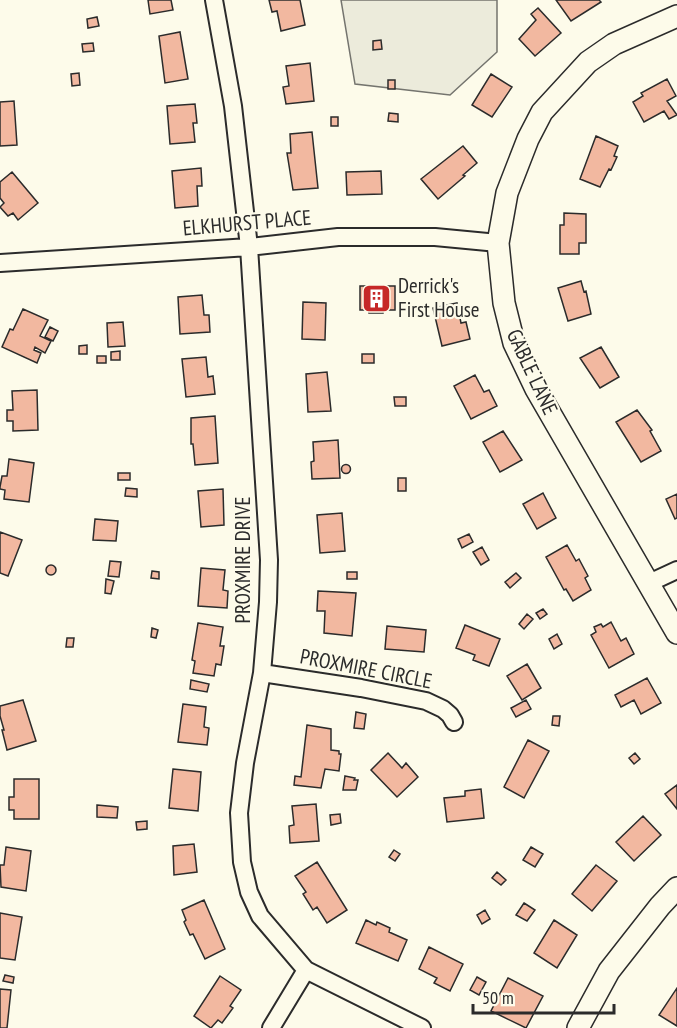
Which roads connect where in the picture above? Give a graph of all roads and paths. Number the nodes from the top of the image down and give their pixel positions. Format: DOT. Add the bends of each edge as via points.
graph roads {
  1 [pos="214,0"];
  2 [pos="677,16"];
  3 [pos="498,243"];
  4 [pos="249,247"];
  5 [pos="0,263"];
  6 [pos="677,570"];
  7 [pos="649,583"];
  8 [pos="677,633"];
  9 [pos="262,673"];
  10 [pos="454,722"];
  11 [pos="677,888"];
  12 [pos="306,970"];
  13 [pos="271,1028"];
  14 [pos="422,1028"];
  15 [pos="578,1028"];
  1 -- 4 [label="street, PROXMIRE DRIVE" via="233,106"];
  2 -- 3 [label="street, GABLE LANE" via="614,44 588,62 542,112 507,193"];
  3 -- 4 [label="street, ELKHURST PLACE" via="435,237 338,237"];
  3 -- 7 [label="street, GABLE LANE" via="504,303 514,343 536,389"];
  4 -- 5 [label="street, ELKHURST PLACE"];
  4 -- 9 [label="street, PROXMIRE DRIVE" via="269,560"];
  6 -- 7 [label="street"];
  7 -- 8 [label="street, GABLE LANE"];
  9 -- 10 [label="street, PROXMIRE CIRCLE" via="426,701 443,709"];
  9 -- 12 [label="street, PROXMIRE DRIVE" via="239,813 242,862 260,916"];
  11 -- 15 [label="street" via="609,971"];
  12 -- 13 [label="street"];
  12 -- 14 [label="street, PROXMIRE DRIVE"];
}
